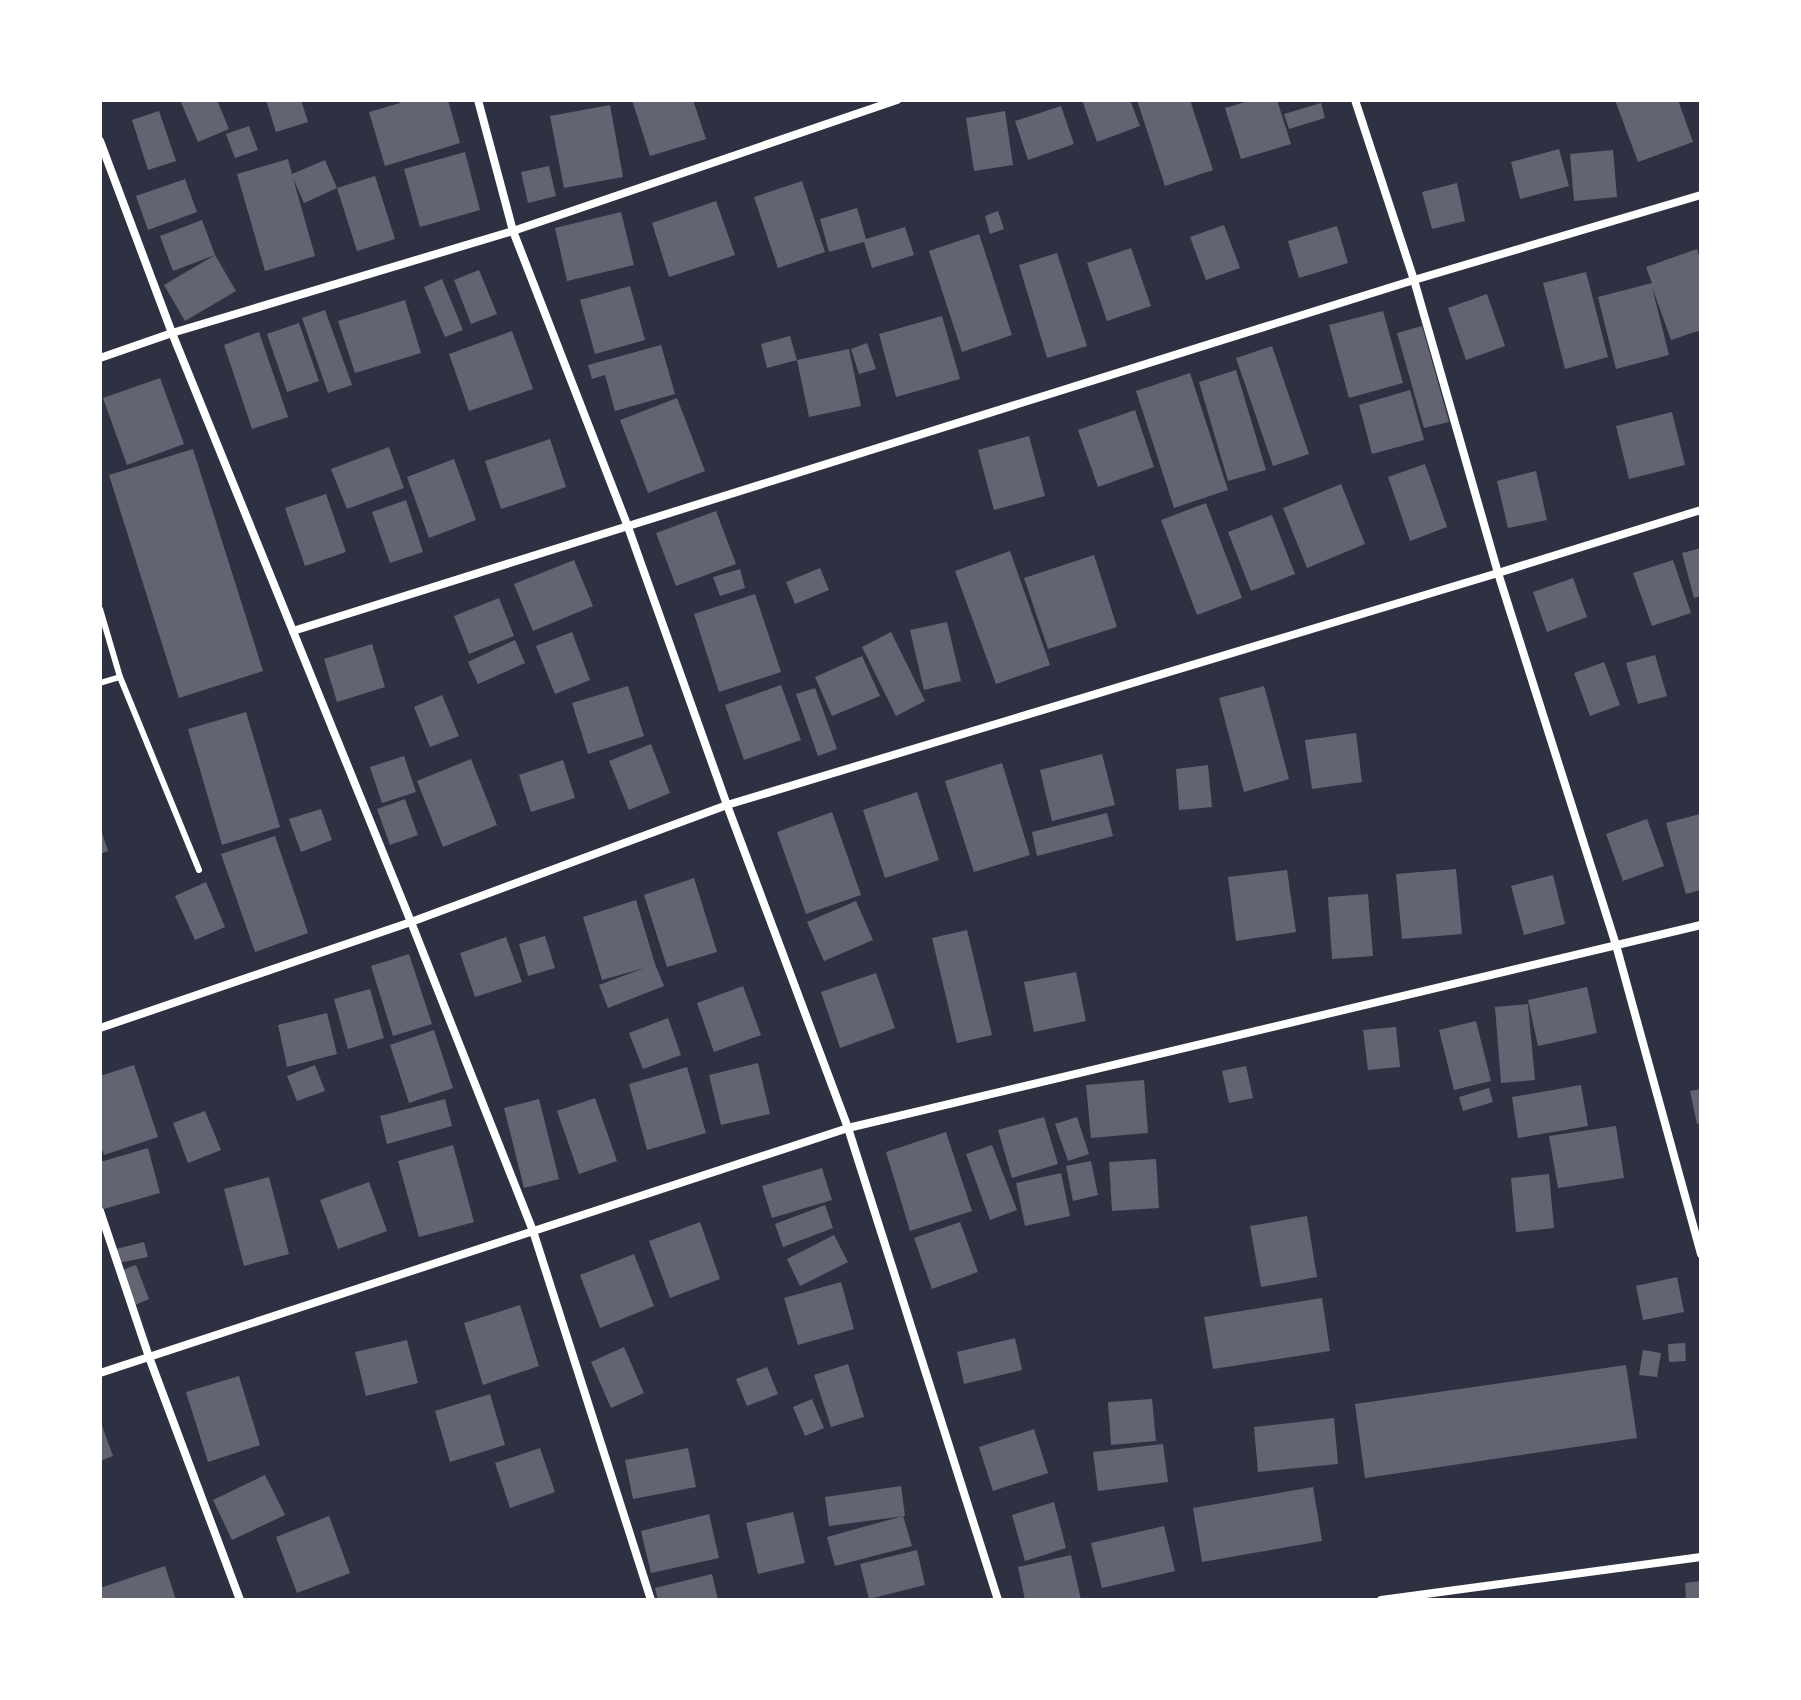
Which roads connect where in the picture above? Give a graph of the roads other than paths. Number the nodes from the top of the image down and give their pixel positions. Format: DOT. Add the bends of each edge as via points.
graph roads {
  1 [pos="478,100"];
  2 [pos="897,100"];
  3 [pos="1355,100"];
  4 [pos="100,141"];
  5 [pos="1701,195"];
  6 [pos="513,231"];
  7 [pos="1414,280"];
  8 [pos="172,333"];
  9 [pos="100,358"];
  10 [pos="1701,510"];
  11 [pos="628,527"];
  12 [pos="1498,573"];
  13 [pos="100,609"];
  14 [pos="293,631"];
  15 [pos="120,677"];
  16 [pos="100,683"];
  17 [pos="727,805"];
  18 [pos="199,870"];
  19 [pos="411,922"];
  20 [pos="1701,925"];
  21 [pos="1616,945"];
  22 [pos="100,1028"];
  23 [pos="848,1128"];
  24 [pos="100,1211"];
  25 [pos="533,1231"];
  26 [pos="1701,1254"];
  27 [pos="149,1357"];
  28 [pos="100,1373"];
  29 [pos="1701,1557"];
  30 [pos="240,1600"];
  31 [pos="651,1600"];
  32 [pos="998,1600"];
  33 [pos="1381,1600"];
  1 -- 6 [label="street"];
  2 -- 6 [label="street"];
  3 -- 7 [label="street"];
  4 -- 8 [label="street"];
  5 -- 7 [label="street"];
  6 -- 8 [label="street"];
  6 -- 11 [label="street"];
  7 -- 11 [label="street"];
  7 -- 12 [label="street"];
  8 -- 9 [label="street"];
  8 -- 14 [label="street"];
  10 -- 12 [label="street"];
  11 -- 14 [label="street"];
  11 -- 17 [label="street"];
  12 -- 17 [label="street"];
  12 -- 21 [label="street"];
  13 -- 15 [label="lane"];
  14 -- 19 [label="street"];
  15 -- 16 [label="lane"];
  15 -- 18 [label="lane"];
  17 -- 19 [label="street"];
  17 -- 23 [label="street"];
  19 -- 22 [label="street"];
  19 -- 25 [label="street"];
  20 -- 21 [label="street"];
  21 -- 23 [label="street"];
  21 -- 26 [label="street"];
  23 -- 25 [label="street"];
  23 -- 32 [label="street"];
  24 -- 27 [label="street"];
  25 -- 27 [label="street"];
  25 -- 31 [label="street"];
  27 -- 28 [label="street"];
  27 -- 30 [label="street"];
  29 -- 33 [label="street"];
}
